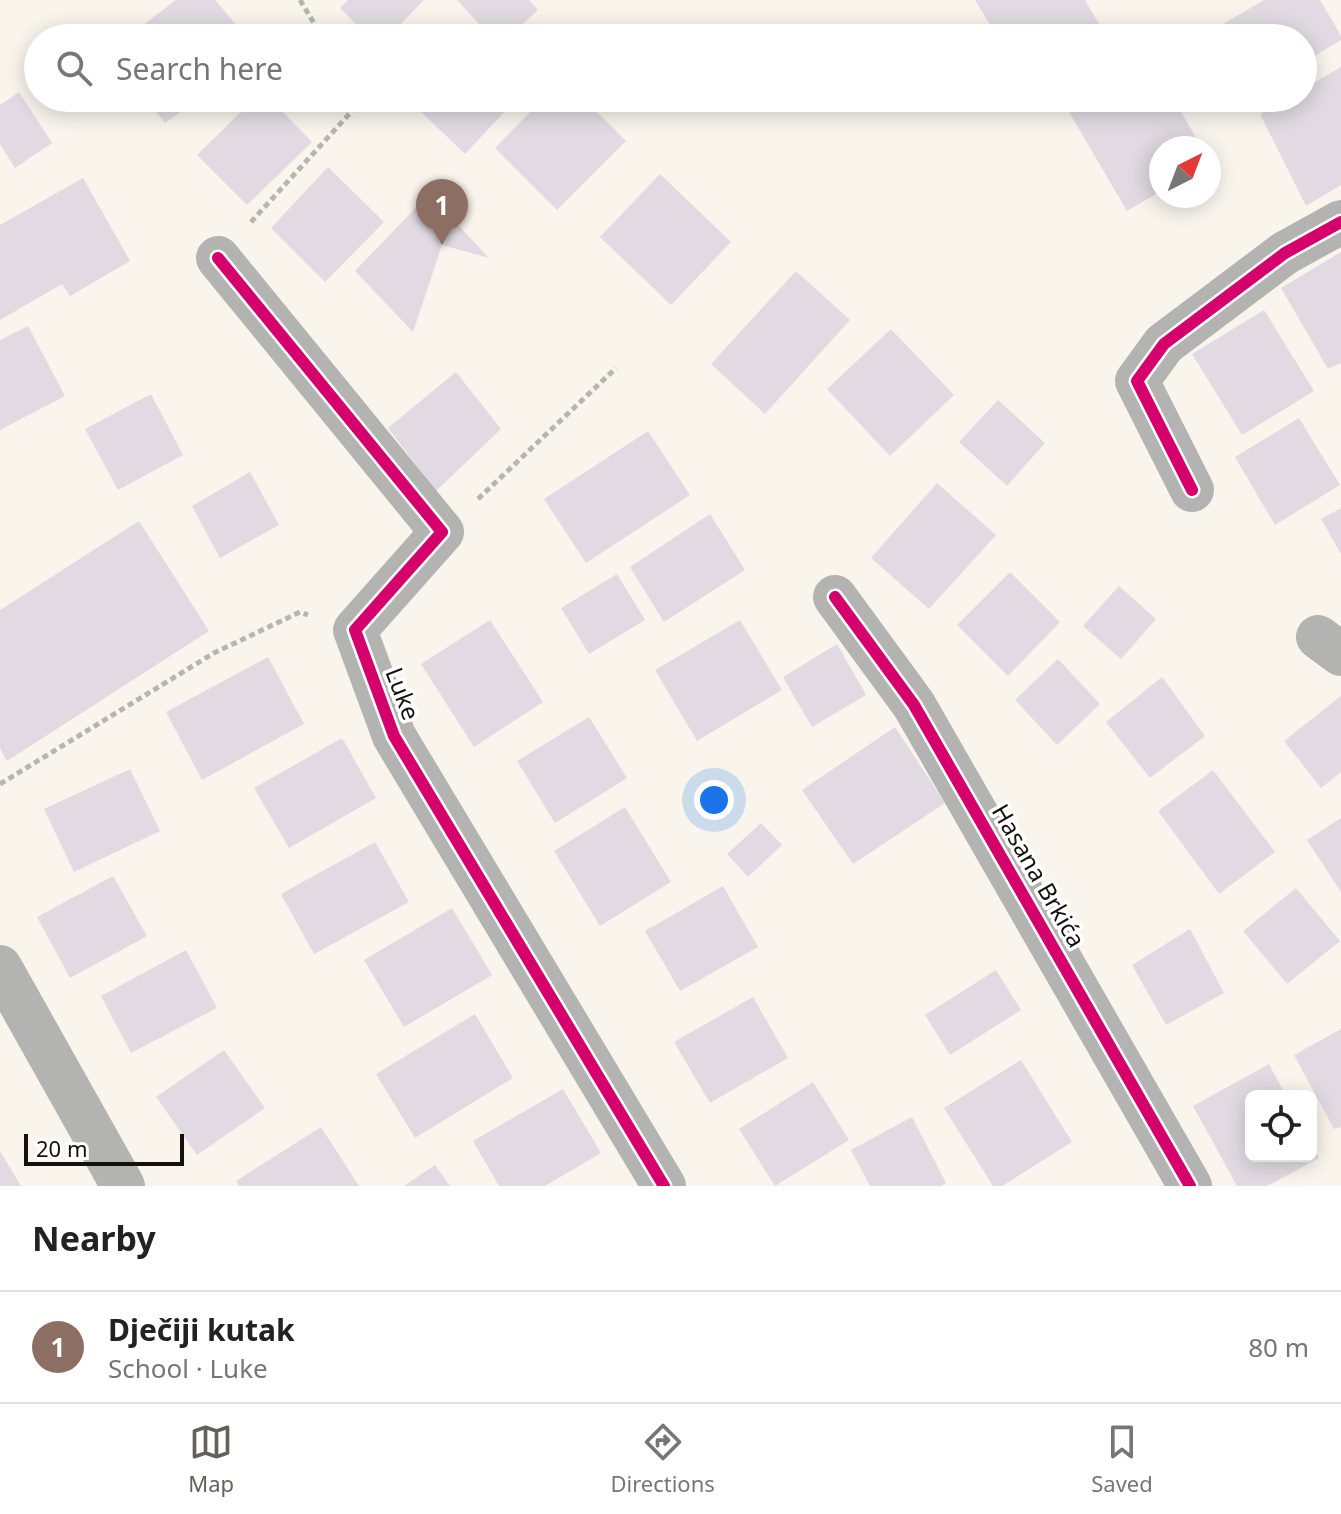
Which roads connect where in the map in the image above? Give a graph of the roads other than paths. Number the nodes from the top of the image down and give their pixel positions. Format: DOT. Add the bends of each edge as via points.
graph roads {
  1 [pos="1341,222"];
  2 [pos="218,258"];
  3 [pos="1192,490"];
  4 [pos="835,597"];
  5 [pos="0,967"];
  6 [pos="123,1186"];
  7 [pos="664,1186"];
  8 [pos="1190,1186"];
  1 -- 3 [label="street" via="1285,253 1164,344 1137,381"];
  2 -- 7 [label="street, Luke" via="442,532 355,630 394,736"];
  4 -- 8 [label="street, Hasana Brkića" via="914,705"];
  5 -- 6 [label="street"];
}
